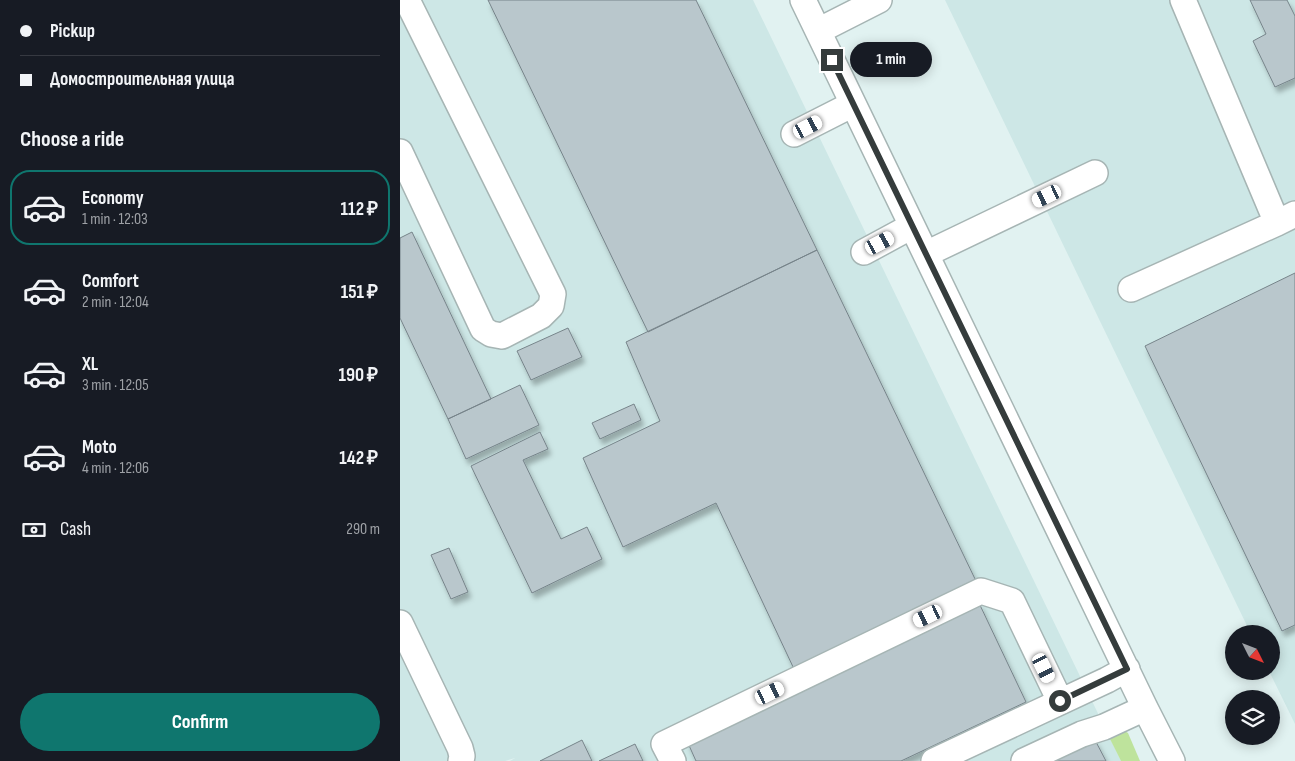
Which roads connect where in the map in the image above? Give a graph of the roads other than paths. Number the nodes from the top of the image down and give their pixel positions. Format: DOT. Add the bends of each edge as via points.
graph roads {
  1 [pos="407,0"];
  2 [pos="803,0"];
  3 [pos="879,0"];
  4 [pos="1183,0"];
  5 [pos="818,31"];
  6 [pos="853,104"];
  7 [pos="794,134"];
  8 [pos="400,152"];
  9 [pos="1095,173"];
  10 [pos="1286,218"];
  11 [pos="912,226"];
  12 [pos="864,252"];
  13 [pos="926,254"];
  14 [pos="1131,290"];
  15 [pos="400,623"];
  16 [pos="1127,669"];
  17 [pos="1060,701"];
  18 [pos="1145,708"];
  19 [pos="461,761"];
  20 [pos="673,761"];
  21 [pos="934,761"];
  22 [pos="1024,761"];
  23 [pos="1172,761"];
  1 -- 8 [label="street" via="553,294 551,306 541,316 502,336 483,329"];
  2 -- 5 [label="street"];
  3 -- 5 [label="street"];
  4 -- 10 [label="street"];
  5 -- 6 [label="street"];
  6 -- 7 [label="street"];
  6 -- 11 [label="street"];
  9 -- 13 [label="street"];
  10 -- 14 [label="street"];
  11 -- 12 [label="street"];
  11 -- 13 [label="street"];
  13 -- 16 [label="street"];
  15 -- 19 [label="street" via="460,748"];
  16 -- 17 [label="street"];
  16 -- 18 [label="street"];
  17 -- 20 [label="street" via="1012,601 981,591 664,744"];
  17 -- 21 [label="street"];
  18 -- 22 [label="street"];
  18 -- 23 [label="street"];
}
